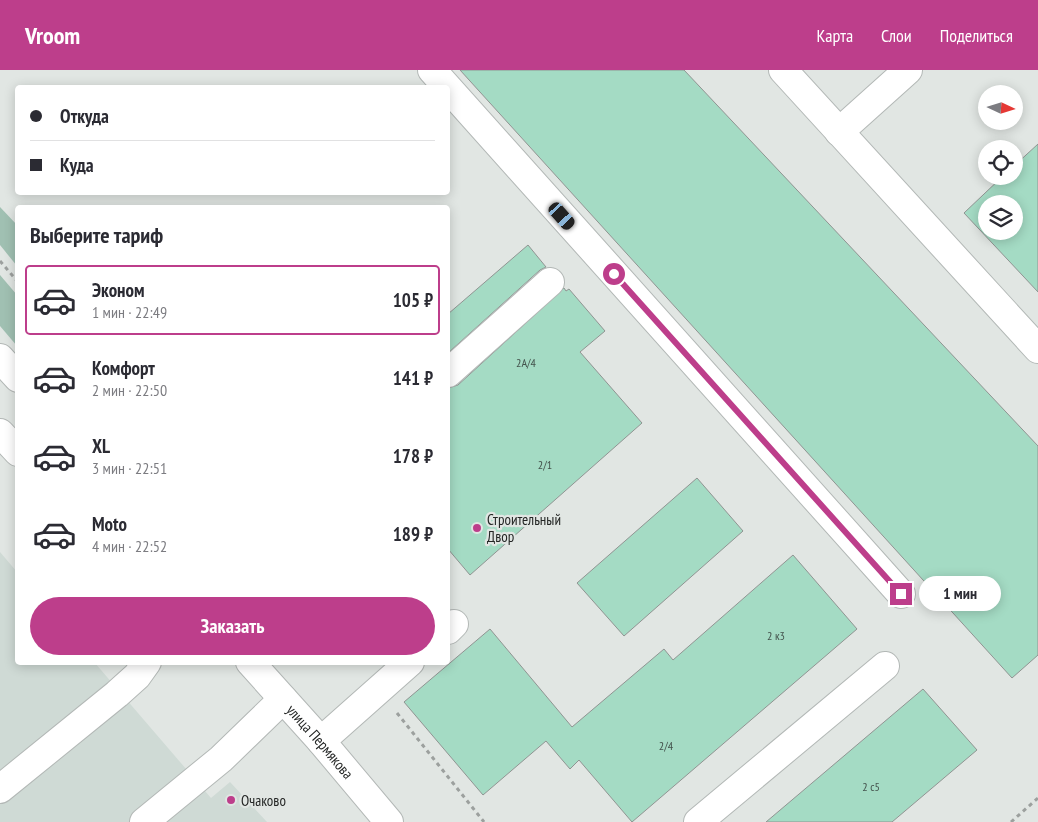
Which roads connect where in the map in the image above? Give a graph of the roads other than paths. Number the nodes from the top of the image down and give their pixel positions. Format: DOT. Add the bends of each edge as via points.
graph roads {
  1 [pos="432,70"];
  2 [pos="783,70"];
  3 [pos="908,70"];
  4 [pos="445,85"];
  5 [pos="450,90"];
  6 [pos="839,132"];
  7 [pos="550,282"];
  8 [pos="1038,349"];
  9 [pos="0,358"];
  10 [pos="450,371"];
  11 [pos="15,375"];
  12 [pos="901,594"];
  13 [pos="145,665"];
  14 [pos="253,665"];
  15 [pos="407,665"];
  16 [pos="885,666"];
  17 [pos="282,699"];
  18 [pos="321,741"];
  19 [pos="0,790"];
  20 [pos="144,822"];
  21 [pos="389,822"];
  22 [pos="698,822"];
  1 -- 4 [label="street"];
  2 -- 6 [label="street"];
  3 -- 6 [label="street"];
  5 -- 12 [label="street"];
  6 -- 8 [label="street"];
  7 -- 10 [label="street"];
  9 -- 11 [label="street"];
  13 -- 19 [label="street" via="117,694"];
  14 -- 17 [label="street, улица Пермякова"];
  15 -- 18 [label="street"];
  16 -- 22 [label="street"];
  17 -- 18 [label="street, улица Пермякова"];
  17 -- 20 [label="street" via="221,759"];
  18 -- 21 [label="street, улица Пермякова"];
}
